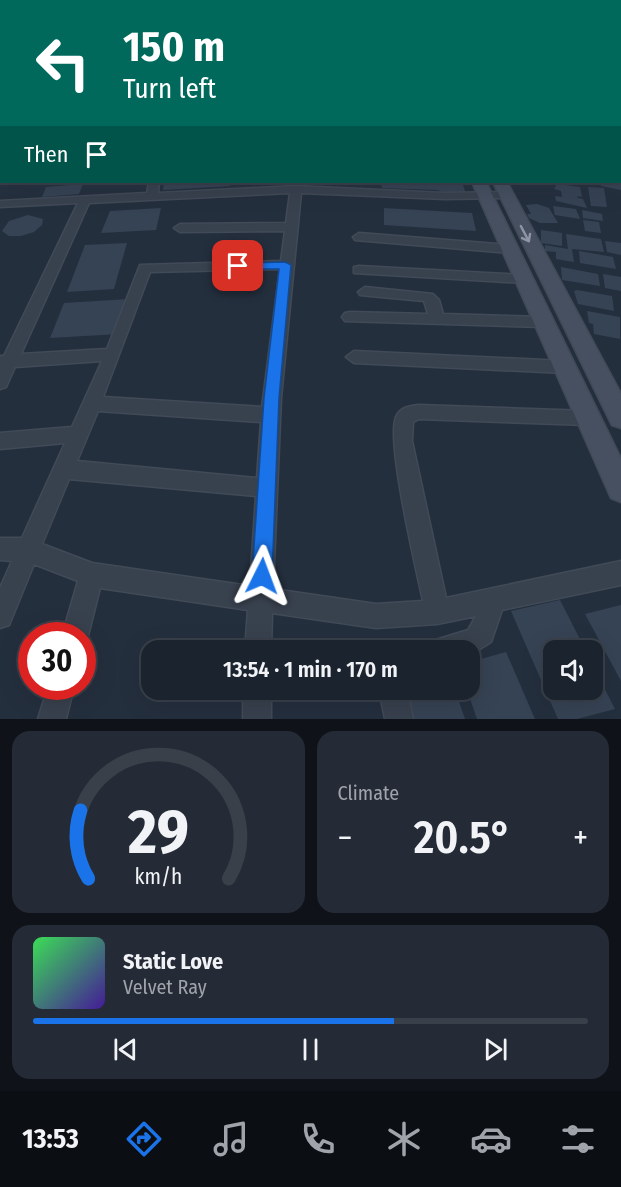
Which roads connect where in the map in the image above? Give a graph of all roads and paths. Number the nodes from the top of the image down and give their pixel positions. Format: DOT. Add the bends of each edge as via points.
graph roads {
  1 [pos="237,187"];
  2 [pos="296,189"];
  3 [pos="492,189"];
  4 [pos="153,190"];
  5 [pos="85,200"];
  6 [pos="0,204"];
  7 [pos="289,227"];
  8 [pos="180,228"];
  9 [pos="359,237"];
  10 [pos="510,249"];
  11 [pos="285,265"];
  12 [pos="359,270"];
  13 [pos="524,279"];
  14 [pos="365,292"];
  15 [pos="350,316"];
  16 [pos="437,319"];
  17 [pos="544,322"];
  18 [pos="112,354"];
  19 [pos="354,357"];
  20 [pos="5,361"];
  21 [pos="565,367"];
  22 [pos="0,382"];
  23 [pos="91,403"];
  24 [pos="272,414"];
  25 [pos="588,418"];
  26 [pos="621,418"];
  27 [pos="77,434"];
  28 [pos="0,441"];
  29 [pos="62,470"];
  30 [pos="267,488"];
  31 [pos="621,489"];
  32 [pos="0,549"];
  33 [pos="28,549"];
  34 [pos="621,573"];
  35 [pos="92,575"];
  36 [pos="261,598"];
  37 [pos="491,601"];
  38 [pos="437,612"];
  39 [pos="0,616"];
  40 [pos="79,622"];
  41 [pos="259,640"];
  42 [pos="478,640"];
  43 [pos="57,700"];
  44 [pos="257,700"];
  45 [pos="395,700"];
  46 [pos="52,719"];
  47 [pos="257,719"];
  48 [pos="399,719"];
  1 -- 2 [label="street"];
  1 -- 4 [label="street"];
  2 -- 3 [label="street"];
  2 -- 7 [label="street"];
  3 -- 10 [label="street"];
  3 -- 26 [label="street, one-way"];
  4 -- 5 [label="street"];
  5 -- 6 [label="street"];
  5 -- 20 [label="street"];
  7 -- 8 [label="street"];
  7 -- 11 [label="street"];
  9 -- 10 [label="street"];
  10 -- 13 [label="street"];
  11 -- 18 [label="street" via="145,268"];
  11 -- 24 [label="street"];
  12 -- 13 [label="street"];
  13 -- 17 [label="street"];
  14 -- 16 [label="street" via="428,297"];
  15 -- 16 [label="street"];
  16 -- 17 [label="street"];
  17 -- 21 [label="street"];
  18 -- 20 [label="street"];
  18 -- 23 [label="street"];
  19 -- 21 [label="street"];
  20 -- 22 [label="street"];
  21 -- 25 [label="street"];
  23 -- 24 [label="street"];
  23 -- 27 [label="street"];
  24 -- 30 [label="street"];
  25 -- 31 [label="street"];
  25 -- 38 [label="street" via="419,412 404,419 402,441"];
  27 -- 28 [label="street"];
  27 -- 29 [label="street"];
  29 -- 30 [label="street"];
  29 -- 33 [label="street"];
  30 -- 36 [label="street"];
  32 -- 33 [label="street"];
  33 -- 35 [label="street"];
  33 -- 39 [label="street"];
  34 -- 37 [label="street"];
  35 -- 36 [label="street"];
  35 -- 40 [label="street"];
  36 -- 38 [label="street" via="375,616"];
  36 -- 41 [label="street"];
  37 -- 38 [label="street"];
  37 -- 42 [label="street" via="484,633"];
  43 -- 46 [label="street"];
  44 -- 47 [label="street"];
  45 -- 48 [label="street"];
}
